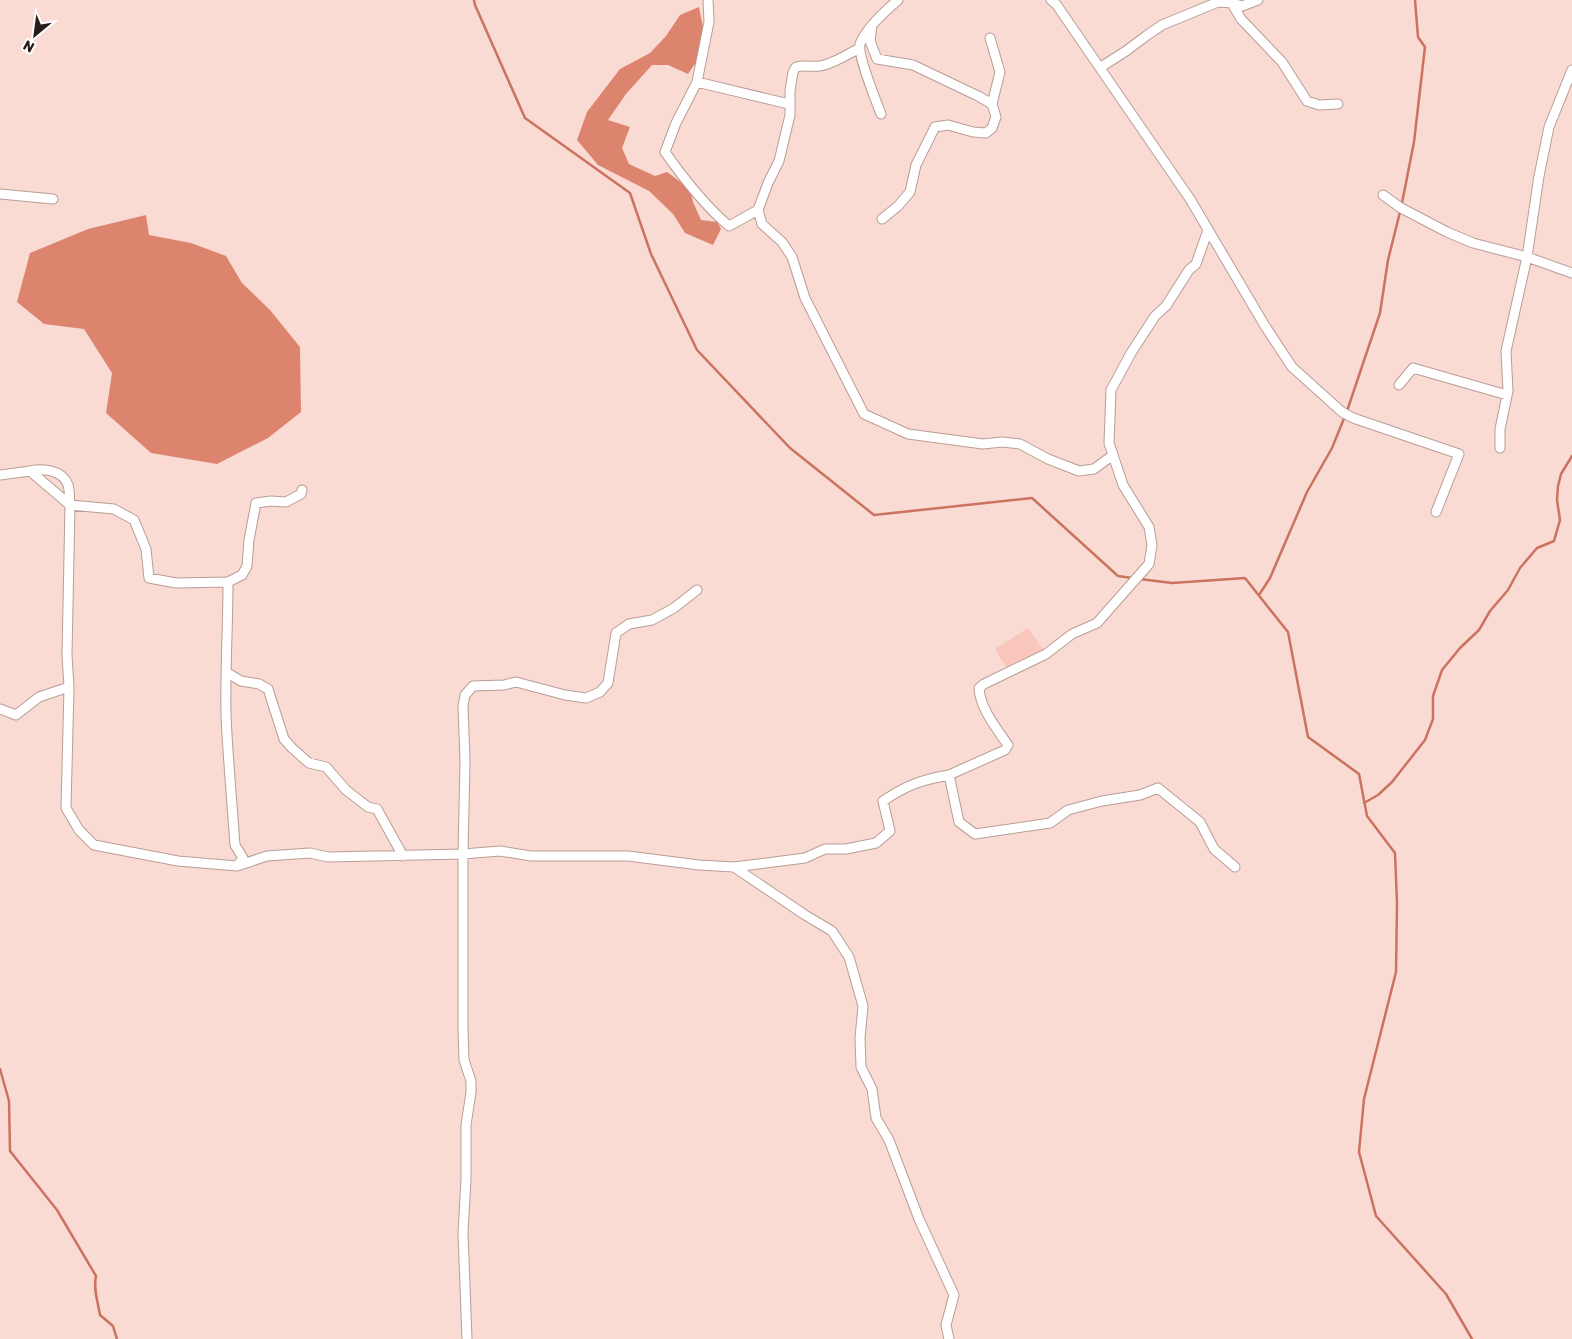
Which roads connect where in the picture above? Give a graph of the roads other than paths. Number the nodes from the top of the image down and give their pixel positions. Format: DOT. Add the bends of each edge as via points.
graph roads {
  1 [pos="708,0"];
  2 [pos="898,0"];
  3 [pos="1051,0"];
  4 [pos="1258,0"];
  5 [pos="1231,1"];
  6 [pos="872,25"];
  7 [pos="990,38"];
  8 [pos="860,48"];
  9 [pos="1101,67"];
  10 [pos="1572,70"];
  11 [pos="697,82"];
  12 [pos="789,104"];
  13 [pos="992,104"];
  14 [pos="1338,104"];
  15 [pos="881,114"];
  16 [pos="0,194"];
  17 [pos="1383,195"];
  18 [pos="53,199"];
  19 [pos="758,210"];
  20 [pos="882,219"];
  21 [pos="1208,230"];
  22 [pos="1527,257"];
  23 [pos="1572,273"];
  24 [pos="1399,384"];
  25 [pos="1507,395"];
  26 [pos="1500,448"];
  27 [pos="1113,455"];
  28 [pos="30,471"];
  29 [pos="0,475"];
  30 [pos="302,490"];
  31 [pos="70,505"];
  32 [pos="1436,512"];
  33 [pos="228,582"];
  34 [pos="697,590"];
  35 [pos="226,672"];
  36 [pos="69,687"];
  37 [pos="0,709"];
  38 [pos="949,775"];
  39 [pos="463,854"];
  40 [pos="403,856"];
  41 [pos="237,866"];
  42 [pos="734,867"];
  43 [pos="1235,867"];
  44 [pos="467,1339"];
  45 [pos="949,1339"];
  1 -- 11 [label="street" via="709,22"];
  2 -- 6 [label="street"];
  3 -- 9 [label="street"];
  4 -- 5 [label="street" via="1242,6"];
  5 -- 9 [label="street" via="1218,2 1162,25"];
  5 -- 14 [label="street" via="1241,19 1282,62 1307,102"];
  6 -- 8 [label="street"];
  6 -- 13 [label="street" via="870,41 877,59 913,65"];
  7 -- 13 [label="street" via="1000,72"];
  8 -- 12 [label="street" via="826,64 796,67"];
  8 -- 15 [label="street"];
  9 -- 21 [label="street"];
  10 -- 22 [label="street" via="1549,127"];
  11 -- 12 [label="street"];
  11 -- 19 [label="street" via="665,152 684,179 729,226"];
  12 -- 19 [label="street" via="790,114 779,161"];
  13 -- 20 [label="street" via="996,118 986,133 948,125 935,127 916,165 910,192"];
  16 -- 18 [label="street"];
  17 -- 22 [label="street" via="1447,232 1473,243"];
  19 -- 27 [label="street" via="762,224 782,242 792,257 805,298 864,414 908,434 983,444 1020,444 1078,471 1094,469"];
  21 -- 27 [label="street" via="1196,264 1155,316 1111,390 1109,443"];
  21 -- 32 [label="street" via="1292,367 1342,412 1459,454"];
  22 -- 23 [label="street"];
  22 -- 25 [label="street" via="1506,351"];
  24 -- 25 [label="street" via="1414,368"];
  25 -- 26 [label="street"];
  27 -- 38 [label="street" via="1123,485 1150,527 1152,546 1149,564 1097,623 1072,634 1046,654 979,688 979,696 993,724 1008,745 1006,750"];
  28 -- 29 [label="street"];
  28 -- 31 [label="street"];
  28 -- 31 [label="street" via="56,472 65,478"];
  30 -- 33 [label="street" via="301,494 286,502 256,503 247,566 242,575"];
  31 -- 33 [label="street" via="114,509 134,520 146,549 150,578 176,583"];
  31 -- 36 [label="street"];
  33 -- 35 [label="street"];
  34 -- 39 [label="street" via="652,620 629,624 616,633 608,683 600,692 586,698 516,682 473,686 469,690 463,706"];
  35 -- 40 [label="street" via="241,682 259,684 268,689 284,738 292,748 310,763 326,767 346,790 368,807 377,809"];
  35 -- 41 [label="street" via="235,845 242,858"];
  36 -- 37 [label="street" via="40,697 16,716"];
  36 -- 41 [label="street" via="66,808 79,830 94,845 178,861"];
  38 -- 42 [label="street" via="918,782 883,801 890,831 876,843 825,849 805,858"];
  38 -- 43 [label="street" via="959,822 975,834 1050,823 1068,810 1140,795 1158,788 1200,822 1214,849"];
  39 -- 40 [label="street"];
  39 -- 42 [label="street" via="500,851 530,856 628,856"];
  39 -- 44 [label="street" via="464,1060 471,1082 466,1125 463,1233"];
  40 -- 41 [label="street" via="328,857 310,853 268,856"];
  42 -- 45 [label="street" via="832,931 849,957 864,1006 861,1067 872,1089 876,1118 889,1140 954,1295 946,1325"];
}
